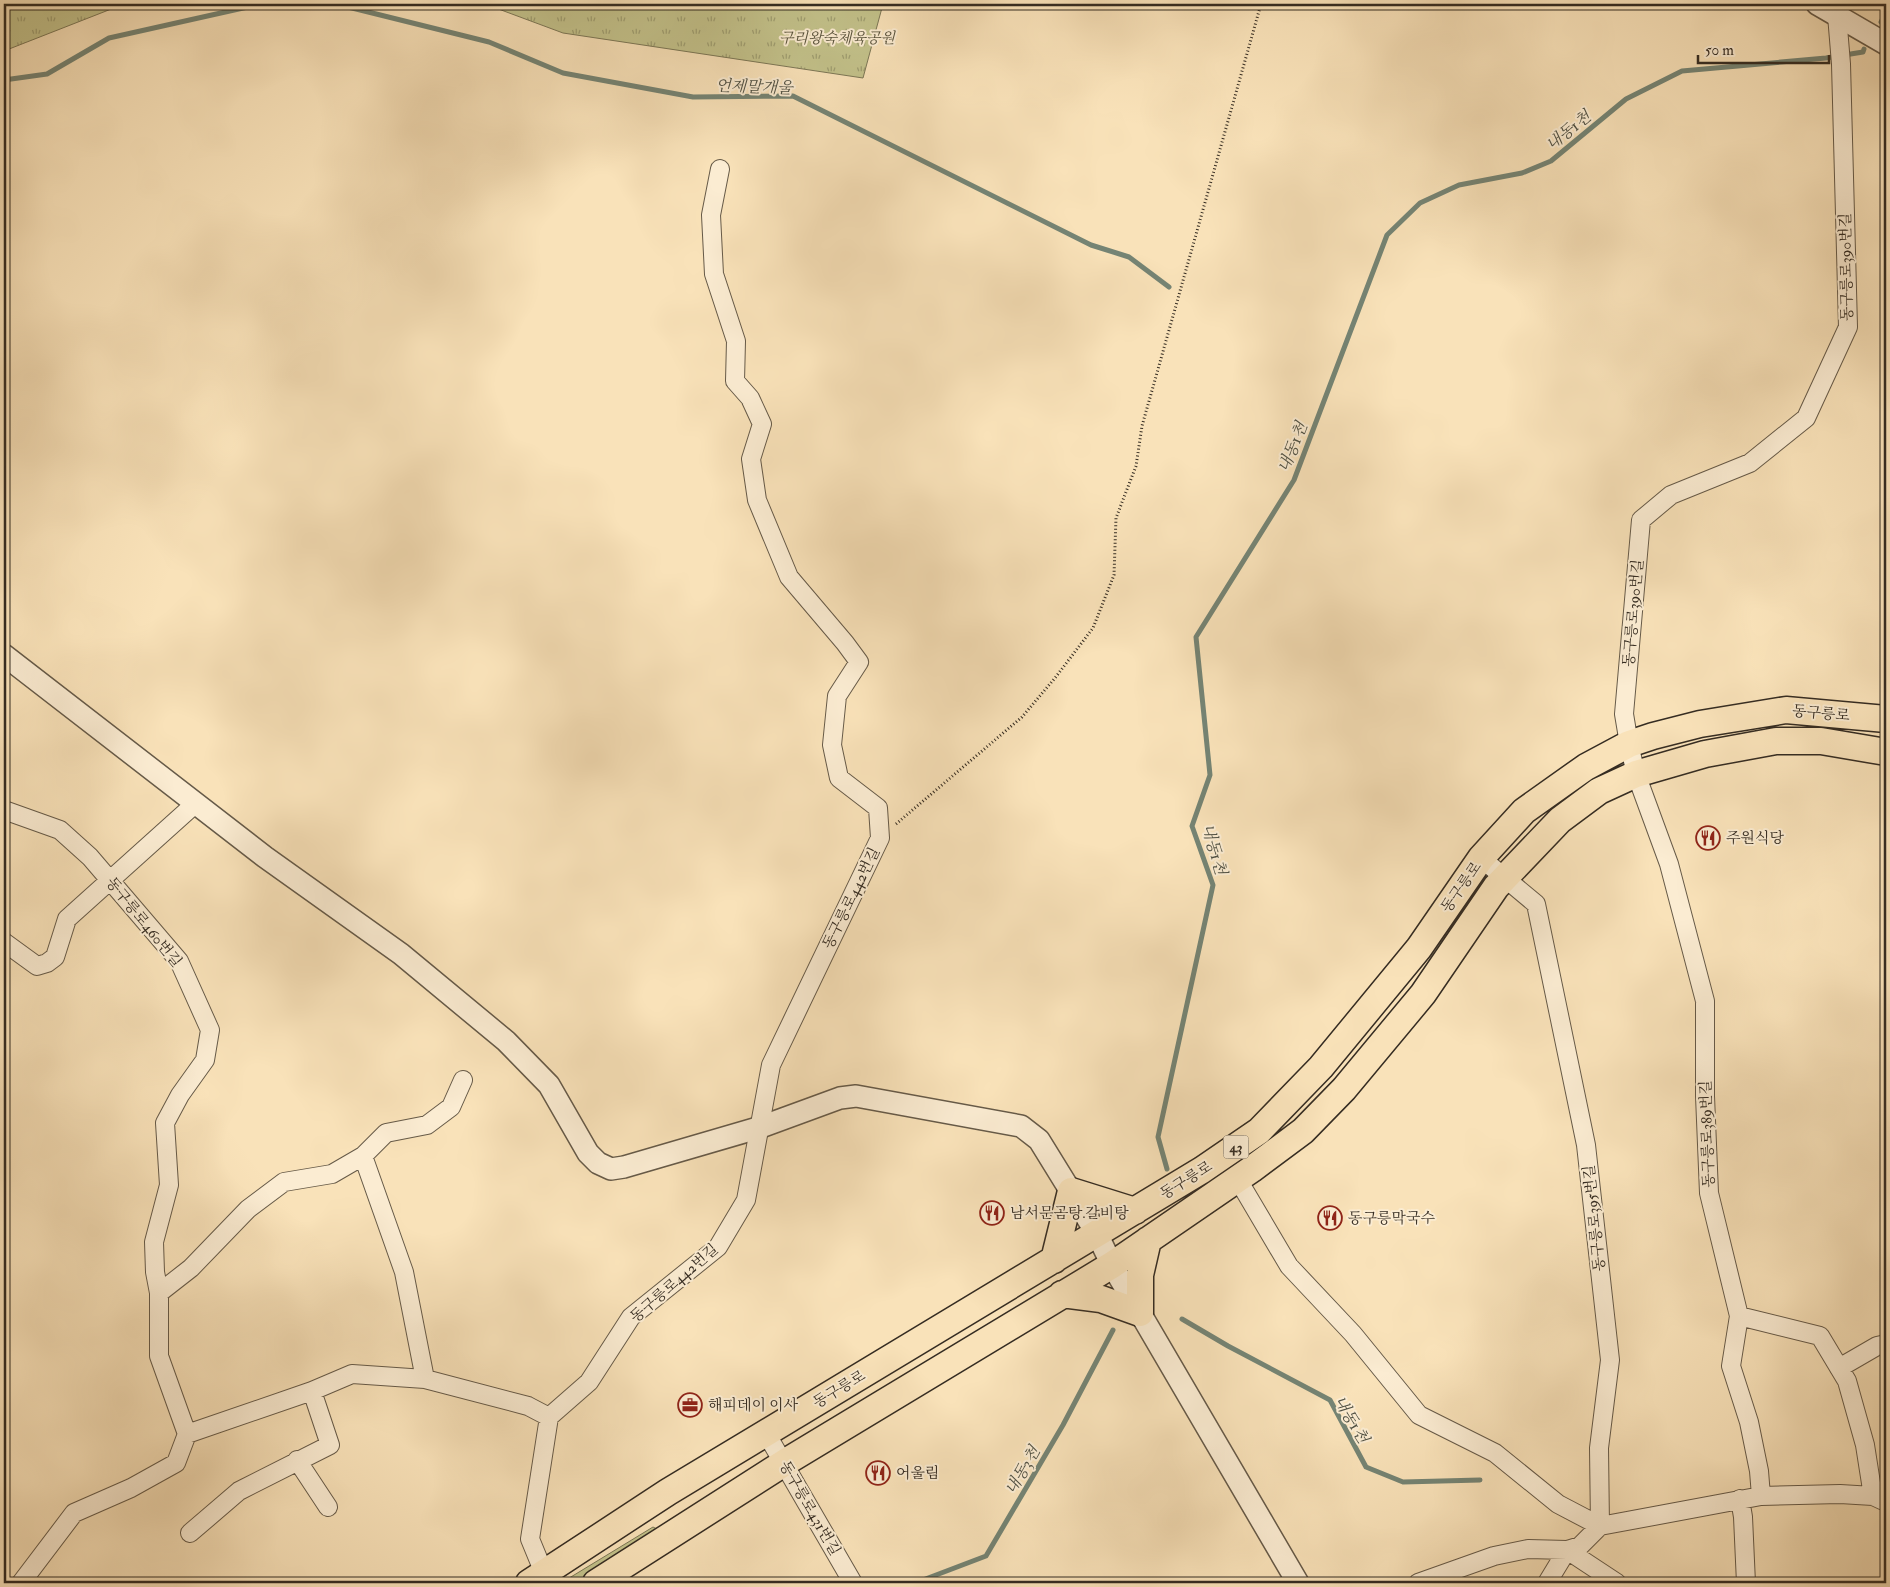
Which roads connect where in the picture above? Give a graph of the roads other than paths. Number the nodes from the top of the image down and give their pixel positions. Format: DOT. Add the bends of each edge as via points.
graph roads {
  1 [pos="1817,4"];
  2 [pos="1837,15"];
  3 [pos="1886,44"];
  4 [pos="720,168"];
  5 [pos="4,655"];
  6 [pos="1886,719"];
  7 [pos="1629,744"];
  8 [pos="1886,752"];
  9 [pos="1636,774"];
  10 [pos="196,803"];
  11 [pos="4,810"];
  12 [pos="1481,858"];
  13 [pos="1504,878"];
  14 [pos="109,879"];
  15 [pos="4,942"];
  16 [pos="463,1080"];
  17 [pos="761,1127"];
  18 [pos="363,1156"];
  19 [pos="1237,1178"];
  20 [pos="1070,1191"];
  21 [pos="1135,1211"];
  22 [pos="1097,1234"];
  23 [pos="1148,1240"];
  24 [pos="1054,1260"];
  25 [pos="1112,1265"];
  26 [pos="159,1293"];
  27 [pos="1062,1294"];
  28 [pos="1140,1313"];
  29 [pos="1739,1316"];
  30 [pos="1886,1344"];
  31 [pos="1839,1368"];
  32 [pos="425,1379"];
  33 [pos="312,1391"];
  34 [pos="549,1417"];
  35 [pos="766,1433"];
  36 [pos="187,1434"];
  37 [pos="298,1460"];
  38 [pos="784,1463"];
  39 [pos="1762,1496"];
  40 [pos="1740,1499"];
  41 [pos="1880,1499"];
  42 [pos="328,1507"];
  43 [pos="1600,1526"];
  44 [pos="190,1533"];
  45 [pos="1567,1550"];
  46 [pos="537,1578"];
  47 [pos="21,1583"];
  48 [pos="596,1583"];
  49 [pos="853,1583"];
  50 [pos="1298,1583"];
  51 [pos="1418,1583"];
  52 [pos="1547,1583"];
  53 [pos="1617,1583"];
  54 [pos="1746,1583"];
  1 -- 2 [label="street"];
  2 -- 3 [label="street"];
  2 -- 7 [label="street, 동구릉로390번길" via="1848,327 1806,418 1750,463 1672,496 1640,520 1624,714"];
  4 -- 17 [label="street, 동구릉로442번길" via="711,215 714,274 736,341 735,382 750,398 762,424 751,459 757,500 789,577 859,662 837,696 832,746 839,778 878,808 880,838 771,1065"];
  5 -- 10 [label="street"];
  6 -- 7 [label="main road, 동구릉로 / 43" via="1786,710 1700,724"];
  7 -- 9 [label="street, 동구릉로390번길"];
  7 -- 12 [label="main road, 동구릉로 / 43" via="1586,768 1524,811"];
  8 -- 9 [label="main road, 동구릉로 / 43" via="1822,741 1776,742 1705,754"];
  9 -- 13 [label="main road, 동구릉로 / 43" via="1599,791 1560,820"];
  9 -- 29 [label="street, 동구릉로389번길" via="1669,864 1705,1001 1709,1193"];
  10 -- 14 [label="street"];
  10 -- 17 [label="street" via="264,857 401,954 506,1041 548,1085 588,1153 598,1163 611,1169 624,1167"];
  11 -- 14 [label="street, 동구릉로460번길" via="60,830 90,856"];
  12 -- 13 [label="street, 동구릉로395번길"];
  12 -- 21 [label="main road, 동구릉로 / 43" via="1419,948 1322,1067 1259,1131"];
  13 -- 19 [label="main road, 동구릉로 / 43" via="1423,994 1344,1089 1303,1131"];
  13 -- 43 [label="street, 동구릉로395번길" via="1536,904 1586,1145 1610,1360 1599,1448"];
  14 -- 15 [label="street" via="67,919 55,957 47,963 37,966"];
  14 -- 26 [label="street, 동구릉로460번길" via="179,961 210,1030 205,1060 164,1124 169,1185 154,1242"];
  16 -- 18 [label="street" via="451,1107 427,1125 386,1133"];
  17 -- 20 [label="street" via="840,1098 856,1096 1021,1126 1039,1140"];
  17 -- 34 [label="street, 동구릉로442번길" via="746,1200 718,1248 631,1317 589,1382"];
  18 -- 26 [label="street" via="332,1174 284,1182 248,1209 191,1268"];
  18 -- 32 [label="street" via="404,1272"];
  19 -- 23 [label="main road, 동구릉로 / 43"];
  19 -- 43 [label="street" via="1289,1266 1353,1334 1419,1415 1495,1453 1558,1504"];
  20 -- 21 [label="main road"];
  20 -- 22 [label="street"];
  20 -- 24 [label="main road"];
  21 -- 22 [label="main road, 동구릉로 / 43"];
  22 -- 24 [label="main road, 동구릉로 / 43"];
  22 -- 25 [label="street"];
  23 -- 25 [label="main road, 동구릉로 / 43"];
  23 -- 28 [label="main road" via="1140,1275"];
  24 -- 35 [label="main road, 동구릉로 / 43"];
  25 -- 27 [label="main road, 동구릉로 / 43"];
  25 -- 28 [label="street"];
  26 -- 36 [label="street, 동구릉로460번길" via="159,1356"];
  27 -- 28 [label="main road" via="1101,1299"];
  27 -- 38 [label="main road, 동구릉로 / 43"];
  28 -- 50 [label="street"];
  29 -- 31 [label="street" via="1820,1336"];
  29 -- 39 [label="street, 동구릉로389번길" via="1731,1366 1749,1422"];
  30 -- 31 [label="street"];
  31 -- 41 [label="street" via="1847,1381"];
  32 -- 33 [label="street" via="352,1374"];
  32 -- 34 [label="street" via="528,1406"];
  33 -- 36 [label="street"];
  33 -- 37 [label="street" via="330,1445"];
  34 -- 46 [label="street" via="530,1539"];
  35 -- 38 [label="street, 동구릉로431번길"];
  35 -- 46 [label="main road, 동구릉로 / 43" via="668,1492"];
  36 -- 47 [label="street" via="176,1463 131,1488 74,1513"];
  37 -- 42 [label="street"];
  37 -- 44 [label="street" via="239,1491"];
  38 -- 48 [label="main road, 동구릉로 / 43"];
  38 -- 49 [label="street, 동구릉로431번길"];
  39 -- 40 [label="street"];
  39 -- 41 [label="street" via="1840,1494"];
  40 -- 43 [label="street"];
  40 -- 54 [label="street"];
  43 -- 45 [label="street" via="1580,1546"];
  45 -- 51 [label="street" via="1528,1550 1494,1556"];
  45 -- 52 [label="street"];
  45 -- 53 [label="street"];
}
